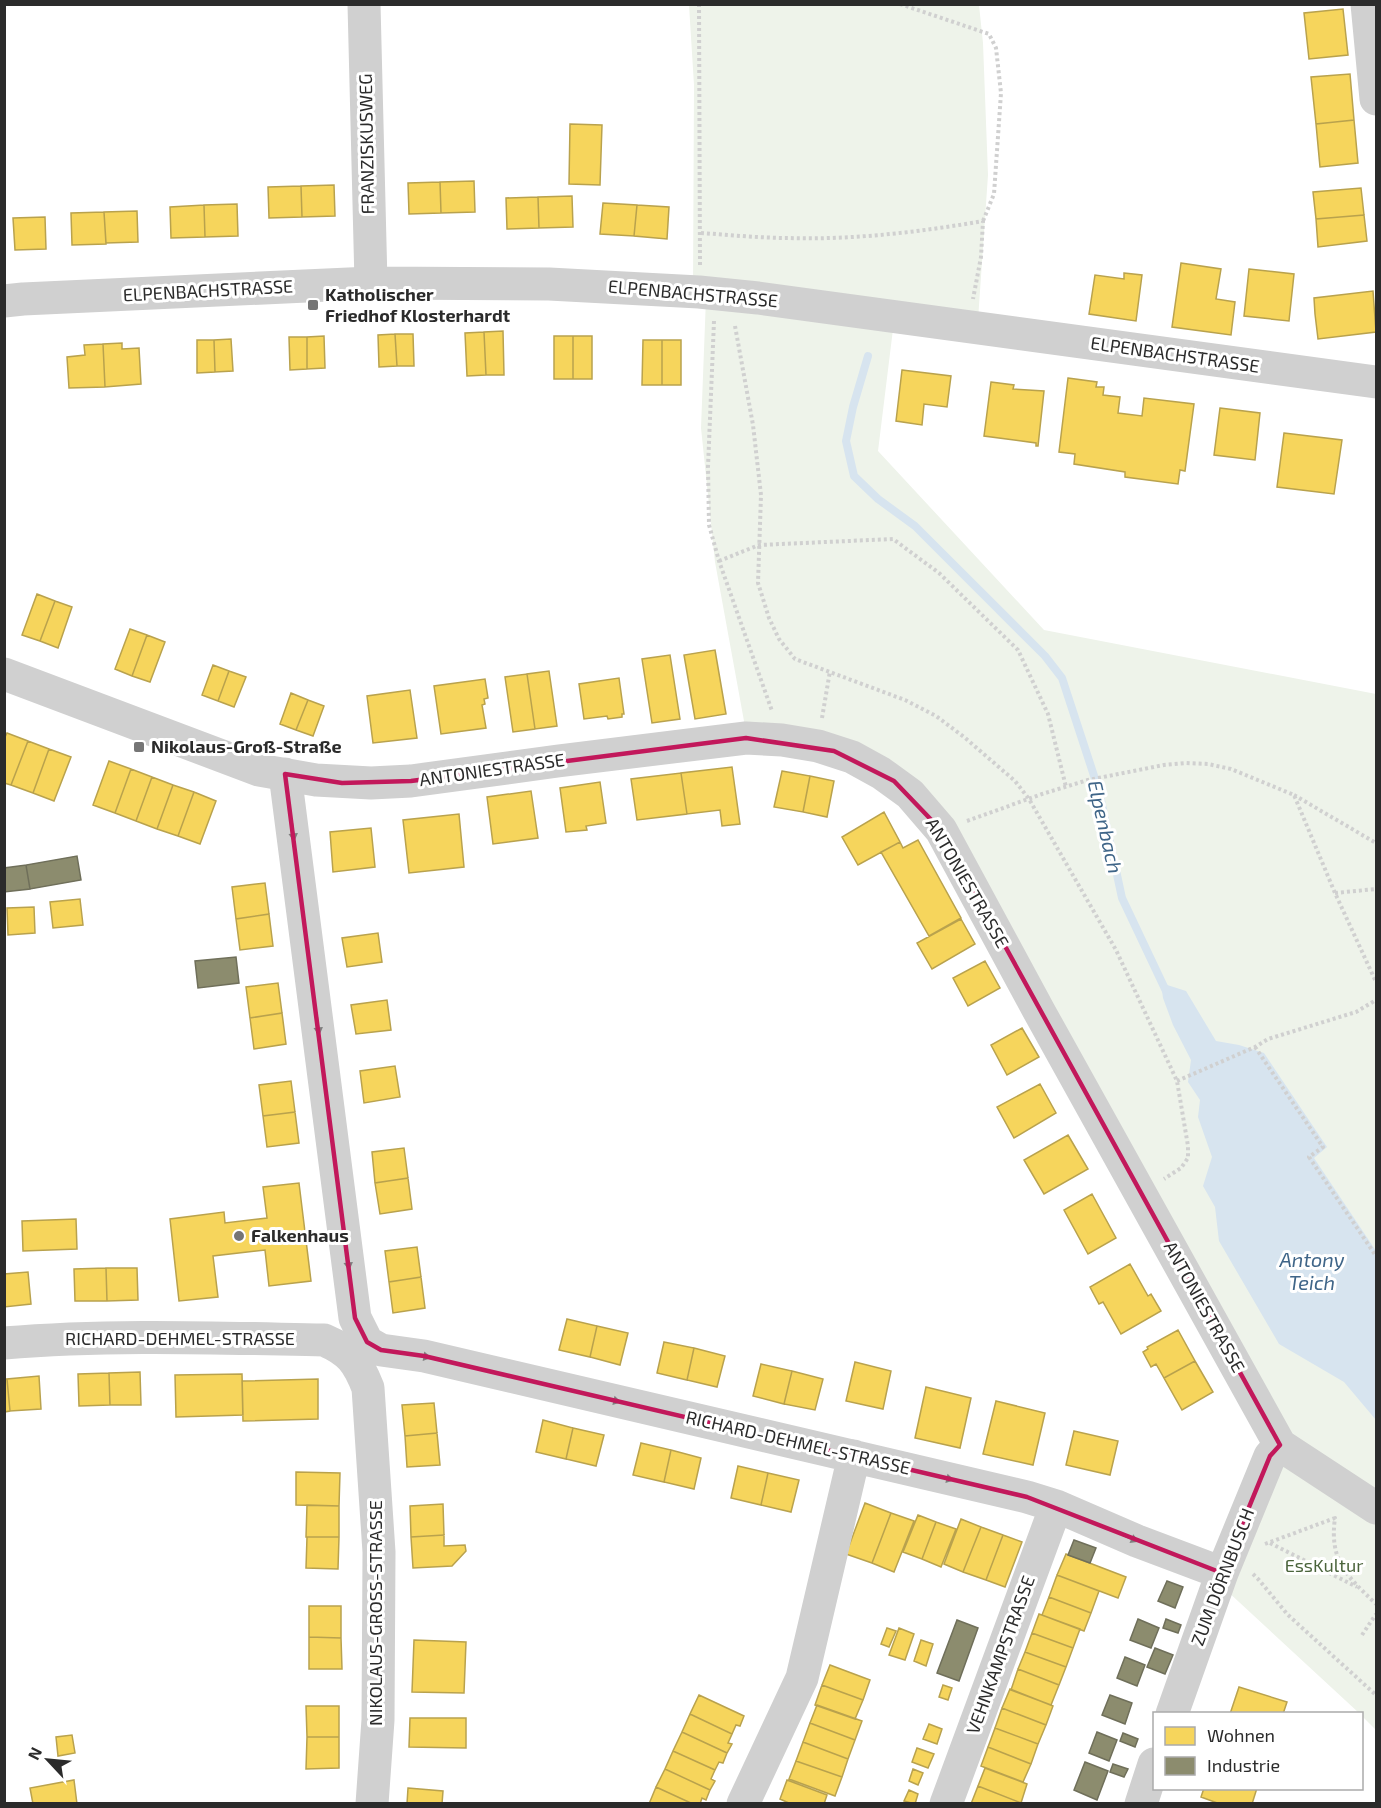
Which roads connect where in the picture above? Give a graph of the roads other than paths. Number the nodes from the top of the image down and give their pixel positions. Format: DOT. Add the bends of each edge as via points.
graph roads {
  1 [pos="364,4"];
  2 [pos="1367,4"];
  3 [pos="1377,99"];
  4 [pos="371,283"];
  5 [pos="4,301"];
  6 [pos="1377,382"];
  7 [pos="4,674"];
  8 [pos="285,774"];
  9 [pos="4,1343"];
  10 [pos="359,1349"];
  11 [pos="1280,1444"];
  12 [pos="854,1456"];
  13 [pos="1056,1506"];
  14 [pos="1377,1508"];
  15 [pos="1230,1555"];
  16 [pos="1173,1712"];
  17 [pos="1153,1769"];
  18 [pos="372,1803"];
  19 [pos="743,1803"];
  20 [pos="946,1803"];
  21 [pos="1140,1803"];
  1 -- 4 [label="street, FRANZISKUSWEG"];
  2 -- 3 [label="street"];
  4 -- 5 [label="street, ELPENBACHSTRASSE"];
  4 -- 6 [label="street, ELPENBACHSTRASSE" via="549,284 717,294"];
  7 -- 8 [label="street, ANTONIESTRASSE" via="259,770"];
  8 -- 10 [label="street, NIKOLAUS-GROSS-STRASSE, one-way"];
  8 -- 11 [label="street, ANTONIESTRASSE" via="342,783 401,781 746,738 818,746 852,757 894,781 941,830"];
  9 -- 10 [label="street, RICHARD-DEHMEL-STRASSE" via="133,1337 324,1340"];
  10 -- 12 [label="street, RICHARD-DEHMEL-STRASSE, one-way" via="424,1356"];
  10 -- 18 [label="street, NIKOLAUS-GROSS-STRASSE" via="368,1388 379,1551 379,1699"];
  11 -- 14 [label="street, ANTONIESTRASSE"];
  11 -- 15 [label="street, ZUM DÖRNBUSCH" via="1270,1456"];
  12 -- 13 [label="street, RICHARD-DEHMEL-STRASSE, one-way"];
  12 -- 19 [label="street" via="802,1678"];
  13 -- 15 [label="street, RICHARD-DEHMEL-STRASSE, one-way" via="1137,1541"];
  13 -- 20 [label="street, VEHNKAMPSTRASSE"];
  15 -- 16 [label="street, ZUM DÖRNBUSCH"];
  17 -- 21 [label="street"];
}
